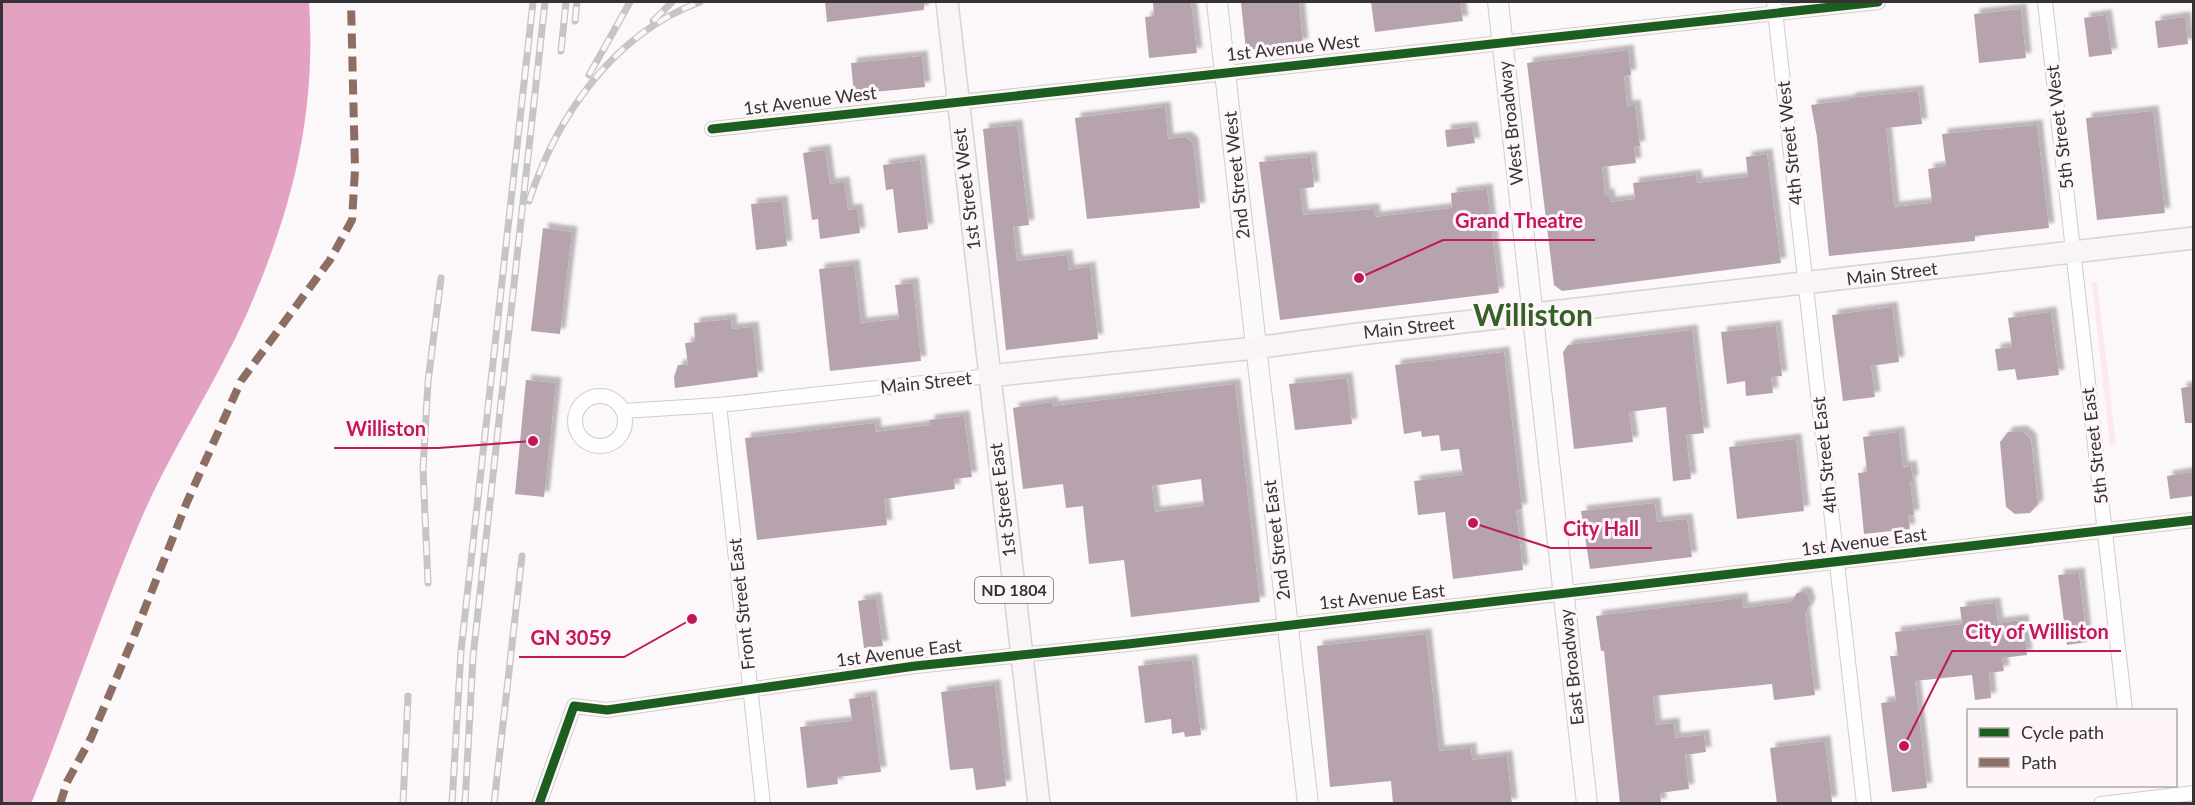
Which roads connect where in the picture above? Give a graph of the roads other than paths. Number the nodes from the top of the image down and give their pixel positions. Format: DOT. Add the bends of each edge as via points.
graph roads {
  1 [pos="947,2"];
  2 [pos="1217,2"];
  3 [pos="1498,2"];
  4 [pos="1878,2"];
  5 [pos="2045,2"];
  6 [pos="1774,7"];
  7 [pos="1503,42"];
  8 [pos="1225,72"];
  9 [pos="957,101"];
  10 [pos="712,129"];
  11 [pos="2193,238"];
  12 [pos="2074,253"];
  13 [pos="1806,285"];
  14 [pos="1533,315"];
  15 [pos="1255,348"];
  16 [pos="989,376"];
  17 [pos="719,405"];
  18 [pos="623,411"];
  19 [pos="2193,520"];
  20 [pos="2104,530"];
  21 [pos="1837,562"];
  22 [pos="1564,593"];
  23 [pos="1287,625"];
  24 [pos="1021,654"];
  25 [pos="751,688"];
  26 [pos="2125,709"];
  27 [pos="2193,793"];
  28 [pos="2135,796"];
  29 [pos="539,804"];
  30 [pos="763,804"];
  31 [pos="1039,804"];
  32 [pos="1308,804"];
  33 [pos="1587,804"];
  34 [pos="1864,804"];
  35 [pos="2101,804"];
  1 -- 9 [label="main road, 1st Street West"];
  2 -- 8 [label="street, 2nd Street West"];
  3 -- 7 [label="street, West Broadway"];
  4 -- 6 [label="street, 1st Avenue West"];
  5 -- 12 [label="street, 5th Street West"];
  6 -- 7 [label="street, 1st Avenue West"];
  6 -- 13 [label="street, 4th Street West"];
  7 -- 8 [label="street, 1st Avenue West"];
  7 -- 14 [label="street, West Broadway"];
  8 -- 9 [label="street, 1st Avenue West"];
  8 -- 15 [label="street, 2nd Street West"];
  9 -- 10 [label="street, 1st Avenue West"];
  9 -- 16 [label="main road, 1st Street West"];
  11 -- 12 [label="main road, Main Street"];
  12 -- 13 [label="main road, Main Street"];
  12 -- 20 [label="street, 5th Street East"];
  13 -- 14 [label="main road, Main Street"];
  13 -- 21 [label="street, 4th Street East"];
  14 -- 15 [label="main road, Main Street"];
  14 -- 22 [label="street, East Broadway"];
  15 -- 16 [label="main road, Main Street"];
  15 -- 23 [label="street, 2nd Street East"];
  16 -- 17 [label="street, Main Street"];
  16 -- 24 [label="main road, 1st Street East / ND 1804"];
  17 -- 18 [label="street, Main Street"];
  17 -- 25 [label="street, Front Street East"];
  19 -- 20 [label="street, 1st Avenue East"];
  20 -- 21 [label="street, 1st Avenue East"];
  20 -- 26 [label="street, 5th Street East"];
  21 -- 22 [label="street, 1st Avenue East"];
  21 -- 34 [label="street, 4th Street East"];
  22 -- 23 [label="street, 1st Avenue East"];
  22 -- 33 [label="street, East Broadway"];
  23 -- 24 [label="street, 1st Avenue East"];
  23 -- 32 [label="street, 2nd Street East"];
  24 -- 25 [label="street, 1st Avenue East"];
  24 -- 31 [label="main road, 1st Street East / ND 1804"];
  25 -- 29 [label="street, 1st Avenue East" via="607,710 574,706"];
  25 -- 30 [label="street, Front Street East"];
  27 -- 28 [label="street"];
  28 -- 35 [label="street"];
}
